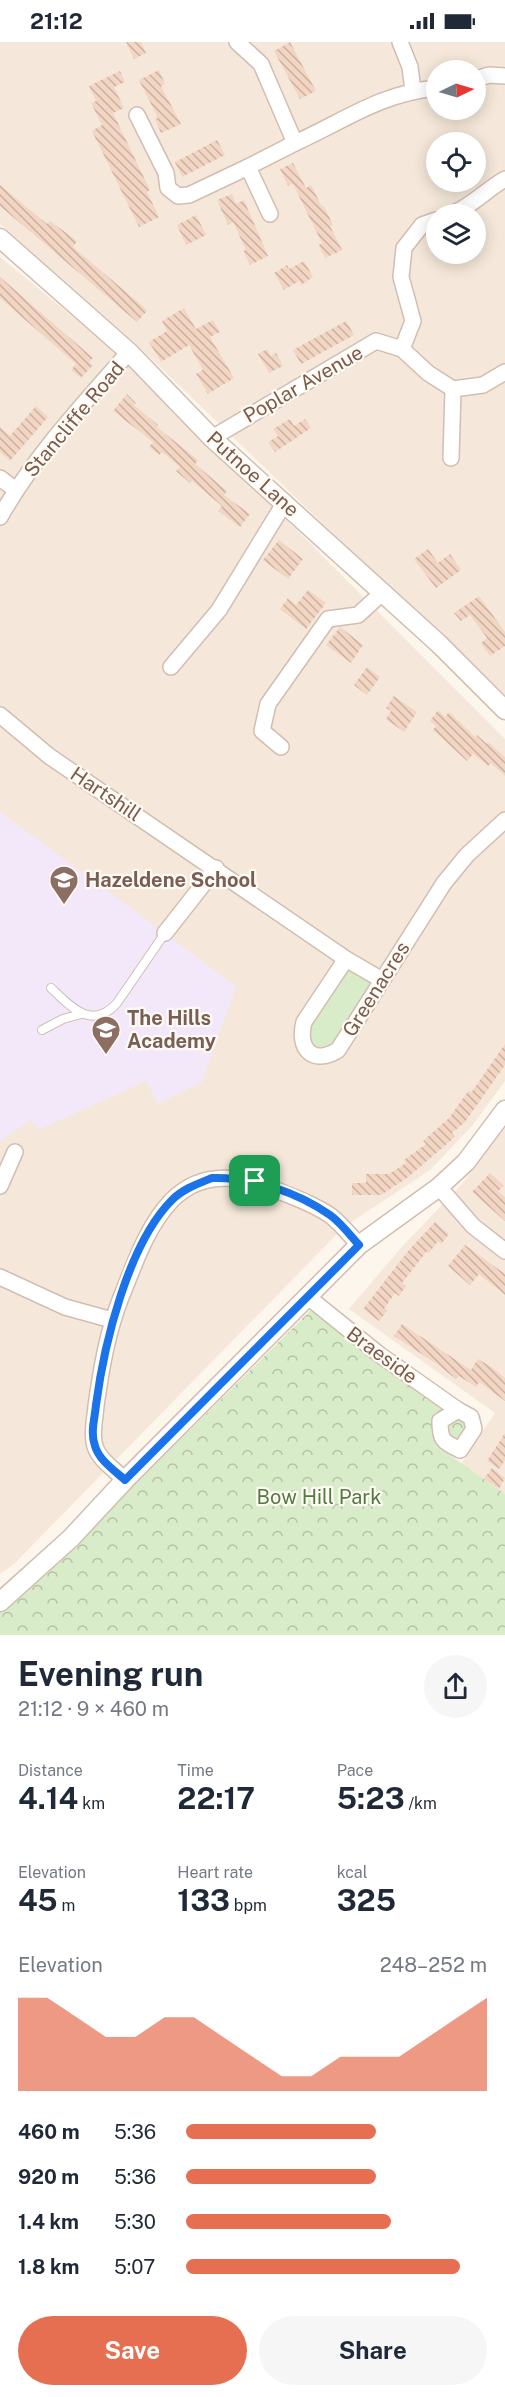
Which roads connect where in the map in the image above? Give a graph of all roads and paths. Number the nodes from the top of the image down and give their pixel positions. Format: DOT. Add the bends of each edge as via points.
graph roads {
  1 [pos="237,42"];
  2 [pos="400,42"];
  3 [pos="486,76"];
  4 [pos="505,76"];
  5 [pos="426,89"];
  6 [pos="413,90"];
  7 [pos="136,115"];
  8 [pos="295,143"];
  9 [pos="248,167"];
  10 [pos="505,179"];
  11 [pos="469,204"];
  12 [pos="270,214"];
  13 [pos="426,224"];
  14 [pos="0,238"];
  15 [pos="402,349"];
  16 [pos="129,352"];
  17 [pos="505,372"];
  18 [pos="453,389"];
  19 [pos="212,438"];
  20 [pos="451,458"];
  21 [pos="0,478"];
  22 [pos="16,490"];
  23 [pos="285,502"];
  24 [pos="0,517"];
  25 [pos="382,592"];
  26 [pos="171,668"];
  27 [pos="505,710"];
  28 [pos="0,715"];
  29 [pos="281,747"];
  30 [pos="505,820"];
  31 [pos="216,868"];
  32 [pos="165,933"];
  33 [pos="346,959"];
  34 [pos="382,980"];
  35 [pos="51,988"];
  36 [pos="81,1014"];
  37 [pos="42,1030"];
  38 [pos="505,1110"];
  39 [pos="15,1152"];
  40 [pos="0,1186"];
  41 [pos="439,1187"];
  42 [pos="359,1245"];
  43 [pos="505,1251"];
  44 [pos="0,1276"];
  45 [pos="308,1297"];
  46 [pos="112,1320"];
  47 [pos="458,1410"];
  48 [pos="125,1480"];
  49 [pos="0,1602"];
  1 -- 8 [label="street" via="261,64"];
  2 -- 6 [label="street" via="410,66"];
  3 -- 4 [label="street"];
  5 -- 6 [label="street"];
  6 -- 8 [label="street" via="375,102"];
  7 -- 9 [label="street" via="166,173 168,188 177,196 189,195"];
  8 -- 9 [label="street"];
  9 -- 12 [label="street"];
  10 -- 11 [label="street"];
  13 -- 15 [label="street" via="404,248 401,277 412,321"];
  14 -- 16 [label="street, Putnoe Lane"];
  15 -- 18 [label="street, Poplar Avenue"];
  15 -- 19 [label="street, Poplar Avenue" via="376,341"];
  16 -- 19 [label="street, Putnoe Lane"];
  16 -- 22 [label="street, Stancliffe Road"];
  17 -- 18 [label="street" via="483,385"];
  18 -- 20 [label="street"];
  19 -- 23 [label="street, Putnoe Lane"];
  21 -- 22 [label="street"];
  22 -- 24 [label="street, Stancliffe Road"];
  23 -- 25 [label="street, Putnoe Lane"];
  23 -- 26 [label="street" via="219,610"];
  25 -- 27 [label="street, Putnoe Lane"];
  25 -- 29 [label="street" via="358,615 328,619 268,704 262,731"];
  28 -- 31 [label="street, Hartshill" via="49,756"];
  30 -- 34 [label="street, Greenacres" via="466,855 444,883"];
  31 -- 32 [label="street"];
  31 -- 33 [label="street, Hartshill"];
  32 -- 36 [label="lane" via="111,1010 101,1015"];
  33 -- 34 [label="street, Hartshill"];
  33 -- 34 [label="street, Greenacres" via="304,1022 302,1044 309,1053 321,1056 338,1050"];
  35 -- 36 [label="lane"];
  36 -- 37 [label="lane"];
  38 -- 41 [label="street" via="466,1162"];
  39 -- 40 [label="street"];
  41 -- 42 [label="street"];
  41 -- 43 [label="street" via="473,1226"];
  42 -- 45 [label="street"];
  42 -- 46 [label="street" via="332,1216 314,1205 255,1181 212,1178 189,1187 172,1200 153,1224"];
  44 -- 46 [label="street" via="65,1306"];
  45 -- 47 [label="street, Braeside" via="380,1355"];
  45 -- 48 [label="street"];
  46 -- 48 [label="street" via="101,1368 94,1443 99,1454"];
  48 -- 49 [label="street" via="71,1538"];
}
